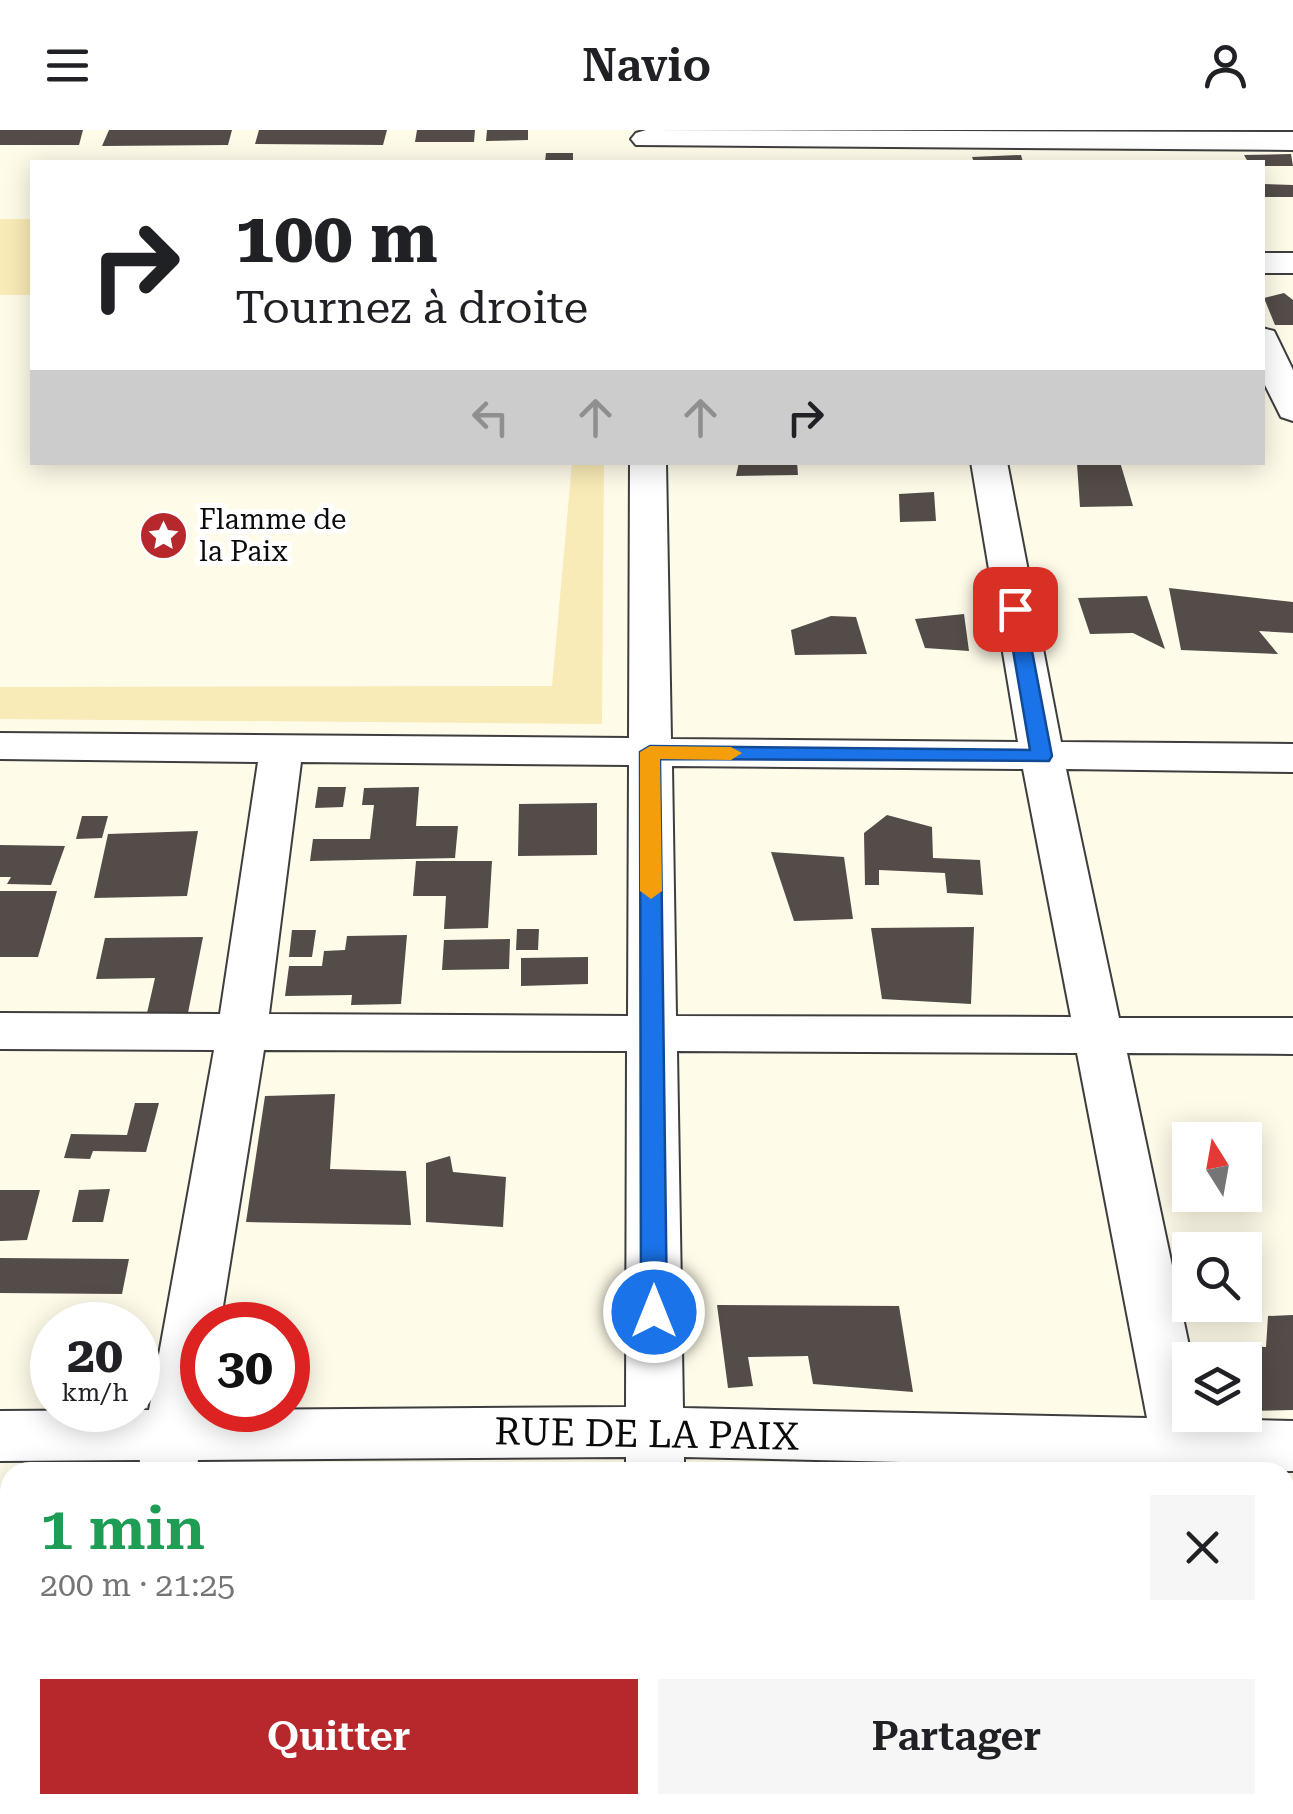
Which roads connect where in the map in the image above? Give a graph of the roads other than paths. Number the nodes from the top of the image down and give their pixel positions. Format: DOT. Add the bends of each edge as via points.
graph roads {
  1 [pos="1293,141"];
  2 [pos="646,144"];
  3 [pos="1180,144"];
  4 [pos="1265,263"];
  5 [pos="1293,263"];
  6 [pos="1265,347"];
  7 [pos="1285,406"];
  8 [pos="648,465"];
  9 [pos="990,465"];
  10 [pos="0,746"];
  11 [pos="281,750"];
  12 [pos="650,752"];
  13 [pos="1042,756"];
  14 [pos="1293,758"];
  15 [pos="0,1031"];
  16 [pos="242,1032"];
  17 [pos="652,1033"];
  18 [pos="1098,1034"];
  19 [pos="1293,1036"];
  20 [pos="0,1436"];
  21 [pos="1293,1446"];
  22 [pos="171,1452"];
  23 [pos="655,1452"];
  24 [pos="1184,1458"];
  1 -- 3 [label="street"];
  2 -- 3 [label="street"];
  4 -- 5 [label="street"];
  6 -- 7 [label="street"];
  8 -- 12 [label="street"];
  9 -- 13 [label="street"];
  10 -- 11 [label="street"];
  11 -- 12 [label="street"];
  11 -- 16 [label="street"];
  12 -- 13 [label="street"];
  12 -- 17 [label="street"];
  13 -- 14 [label="street"];
  13 -- 18 [label="street"];
  15 -- 16 [label="street"];
  16 -- 17 [label="street"];
  16 -- 22 [label="street"];
  17 -- 18 [label="street"];
  17 -- 23 [label="street"];
  18 -- 19 [label="street"];
  18 -- 24 [label="street"];
  20 -- 22 [label="street, RUE DE LA PAIX"];
  21 -- 24 [label="street, RUE DE LA PAIX"];
  22 -- 23 [label="street, RUE DE LA PAIX"];
  23 -- 24 [label="street, RUE DE LA PAIX"];
}
